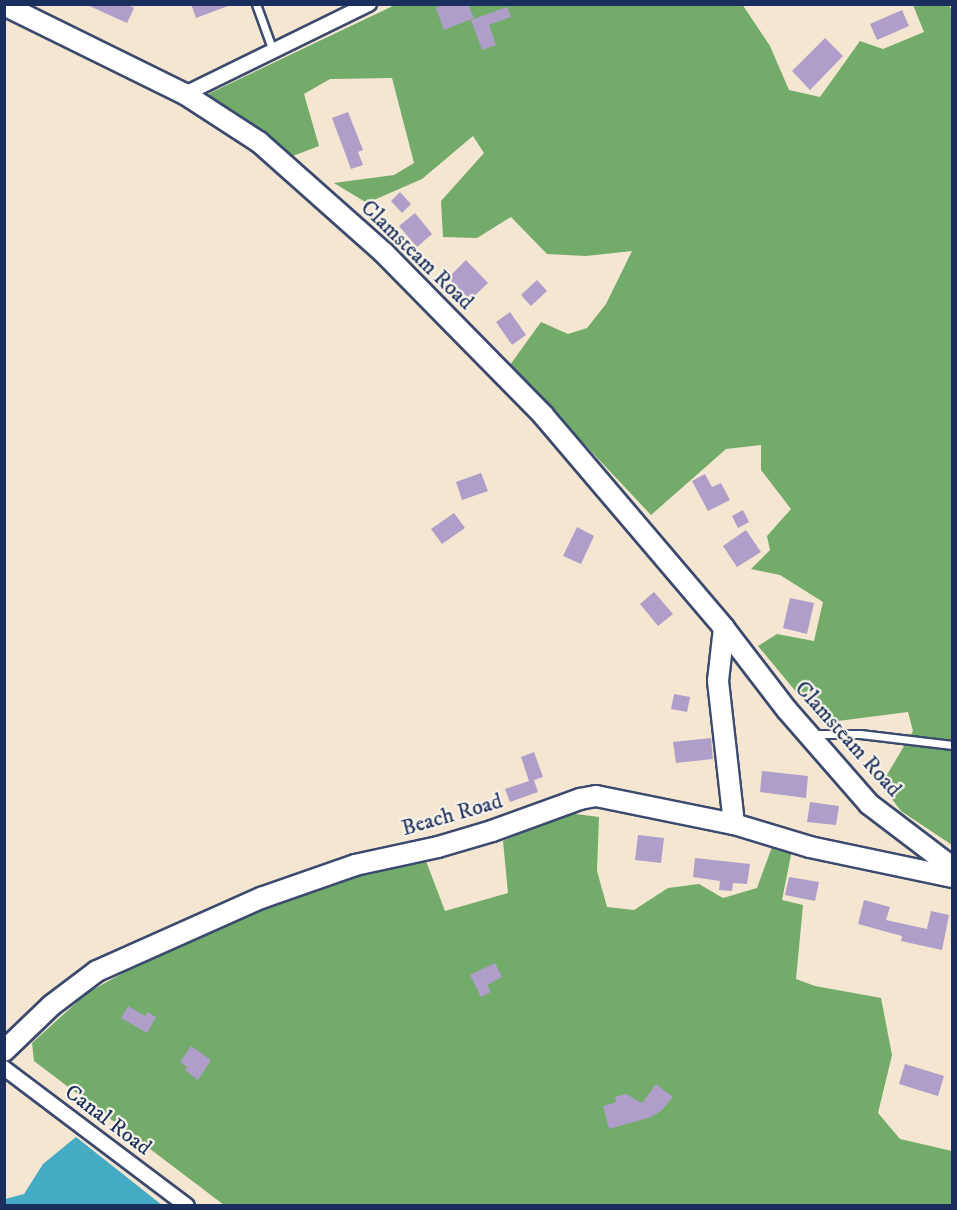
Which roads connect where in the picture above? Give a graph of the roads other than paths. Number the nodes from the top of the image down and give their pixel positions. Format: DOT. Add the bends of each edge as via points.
graph roads {
  1 [pos="256,4"];
  2 [pos="369,4"];
  3 [pos="4,5"];
  4 [pos="273,51"];
  5 [pos="185,94"];
  6 [pos="724,628"];
  7 [pos="808,734"];
  8 [pos="952,745"];
  9 [pos="734,824"];
  10 [pos="952,867"];
  11 [pos="952,877"];
  12 [pos="4,1051"];
  13 [pos="4,1068"];
  14 [pos="187,1206"];
  1 -- 4 [label="lane"];
  2 -- 4 [label="street"];
  3 -- 5 [label="street, Clamsteam Road"];
  4 -- 5 [label="street"];
  5 -- 6 [label="street, Clamsteam Road" via="259,142 384,253 543,415"];
  6 -- 7 [label="street, Clamsteam Road"];
  6 -- 9 [label="street" via="718,681"];
  7 -- 8 [label="lane" via="860,734"];
  7 -- 10 [label="street, Clamsteam Road" via="869,804"];
  9 -- 11 [label="street, Beach Road" via="810,847"];
  9 -- 12 [label="street, Beach Road" via="596,796 438,847 355,865 261,898 97,971 52,1005"];
  13 -- 14 [label="street, Canal Road"];
}
